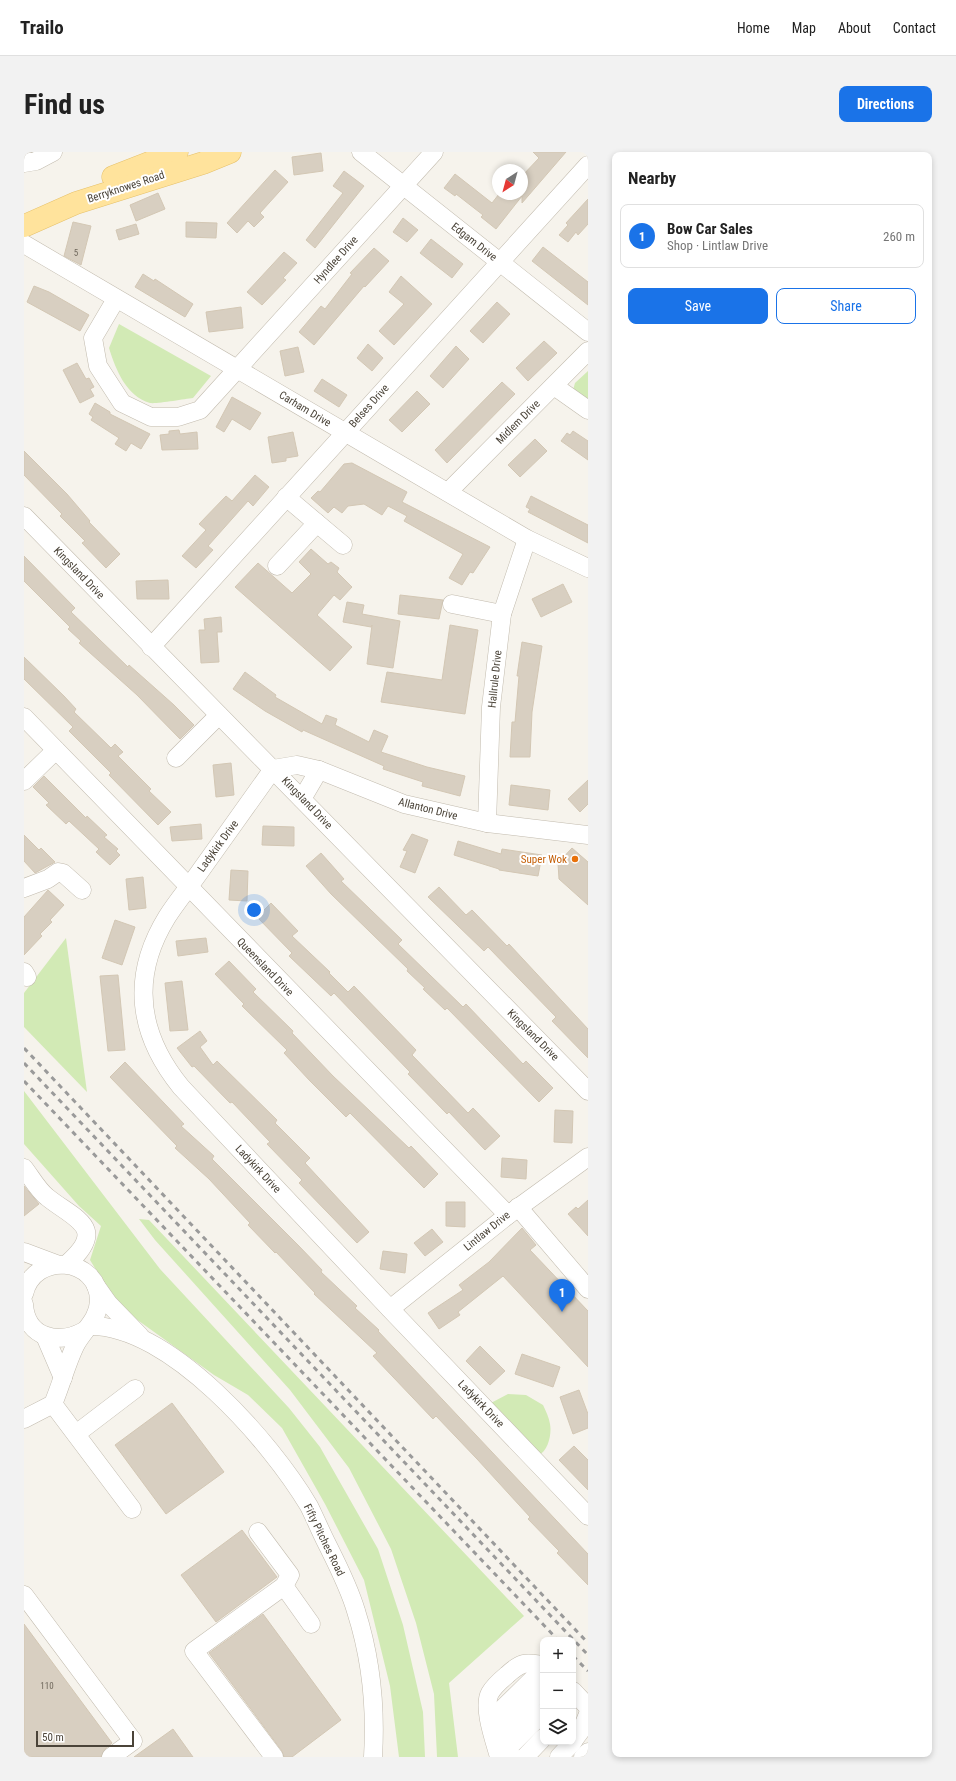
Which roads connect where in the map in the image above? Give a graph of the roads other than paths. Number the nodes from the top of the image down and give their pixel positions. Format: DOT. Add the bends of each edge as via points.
graph roads {
  1 [pos="53,152"];
  2 [pos="177,152"];
  3 [pos="230,152"];
  4 [pos="361,152"];
  5 [pos="434,152"];
  6 [pos="24,163"];
  7 [pos="588,165"];
  8 [pos="404,186"];
  9 [pos="24,211"];
  10 [pos="24,226"];
  11 [pos="24,244"];
  12 [pos="500,262"];
  13 [pos="116,299"];
  14 [pos="588,332"];
  15 [pos="588,351"];
  16 [pos="237,369"];
  17 [pos="554,386"];
  18 [pos="588,410"];
  19 [pos="345,432"];
  20 [pos="448,492"];
  21 [pos="286,497"];
  22 [pos="24,516"];
  23 [pos="317,523"];
  24 [pos="527,539"];
  25 [pos="343,545"];
  26 [pos="278,566"];
  27 [pos="588,568"];
  28 [pos="452,604"];
  29 [pos="502,614"];
  30 [pos="150,647"];
  31 [pos="219,715"];
  32 [pos="24,717"];
  33 [pos="56,750"];
  34 [pos="176,758"];
  35 [pos="273,769"];
  36 [pos="319,770"];
  37 [pos="24,781"];
  38 [pos="302,799"];
  39 [pos="487,823"];
  40 [pos="587,837"];
  41 [pos="24,888"];
  42 [pos="188,888"];
  43 [pos="82,890"];
  44 [pos="588,1091"];
  45 [pos="588,1156"];
  46 [pos="24,1168"];
  47 [pos="513,1211"];
  48 [pos="81,1249"];
  49 [pos="24,1252"];
  50 [pos="61,1264"];
  51 [pos="89,1276"];
  52 [pos="588,1290"];
  53 [pos="24,1294"];
  54 [pos="390,1309"];
  55 [pos="87,1329"];
  56 [pos="36,1333"];
  57 [pos="143,1339"];
  58 [pos="63,1378"];
  59 [pos="135,1389"];
  60 [pos="53,1404"];
  61 [pos="24,1419"];
  62 [pos="76,1434"];
  63 [pos="132,1509"];
  64 [pos="588,1516"];
  65 [pos="258,1532"];
  66 [pos="284,1586"];
  67 [pos="24,1595"];
  68 [pos="311,1624"];
  69 [pos="540,1664"];
  70 [pos="541,1673"];
  71 [pos="540,1693"];
  72 [pos="588,1714"];
  73 [pos="540,1716"];
  74 [pos="576,1738"];
  75 [pos="540,1741"];
  76 [pos="501,1744"];
  77 [pos="570,1745"];
  78 [pos="588,1752"];
  79 [pos="111,1757"];
  80 [pos="274,1757"];
  81 [pos="373,1757"];
  82 [pos="525,1757"];
  83 [pos="559,1757"];
  84 [pos="582,1757"];
  1 -- 6 [label="street" via="36,161"];
  2 -- 9 [label="main road, Berryknowes Road"];
  3 -- 10 [label="main road, Berryknowes Road" via="76,203"];
  4 -- 8 [label="street, Edgam Drive"];
  5 -- 8 [label="street, Hyndlee Drive"];
  7 -- 12 [label="street, Belses Drive"];
  8 -- 12 [label="street, Edgam Drive"];
  8 -- 16 [label="street, Hyndlee Drive"];
  11 -- 13 [label="street, Carham Drive"];
  12 -- 14 [label="street, Edgam Drive"];
  12 -- 19 [label="street, Belses Drive"];
  13 -- 16 [label="street, Carham Drive"];
  13 -- 16 [label="street, Hyndlee Drive" via="93,338 98,366 122,403 151,417 178,417 200,410"];
  15 -- 17 [label="street, Midlem Drive"];
  16 -- 19 [label="street, Carham Drive"];
  17 -- 18 [label="street"];
  17 -- 20 [label="street, Midlem Drive"];
  19 -- 20 [label="street, Carham Drive"];
  19 -- 21 [label="street, Belses Drive"];
  20 -- 24 [label="street, Carham Drive"];
  21 -- 23 [label="street"];
  21 -- 30 [label="street, Belses Drive"];
  22 -- 30 [label="street, Kingsland Drive"];
  23 -- 25 [label="street"];
  23 -- 26 [label="street"];
  24 -- 27 [label="street, Carham Drive"];
  24 -- 29 [label="street, Hallrule Drive"];
  28 -- 29 [label="street"];
  29 -- 39 [label="street, Hallrule Drive" via="491,707"];
  30 -- 31 [label="street, Kingsland Drive"];
  31 -- 34 [label="street"];
  31 -- 35 [label="street, Kingsland Drive"];
  32 -- 33 [label="street, Queensland Drive"];
  33 -- 37 [label="street"];
  33 -- 42 [label="street, Queensland Drive"];
  35 -- 36 [label="street, Allanton Drive" via="297,765"];
  35 -- 38 [label="street, Kingsland Drive"];
  35 -- 42 [label="street, Ladykirk Drive"];
  36 -- 38 [label="street"];
  36 -- 39 [label="street, Allanton Drive" via="404,804"];
  38 -- 44 [label="street, Kingsland Drive"];
  39 -- 40 [label="street, Allanton Drive"];
  41 -- 43 [label="street" via="48,879 58,872 63,873"];
  42 -- 47 [label="street, Queensland Drive"];
  42 -- 54 [label="street, Ladykirk Drive" via="157,936 145,971 142,995 145,1014 158,1053 181,1087"];
  45 -- 47 [label="street, Lintlaw Drive"];
  46 -- 48 [label="street" via="45,1196 82,1222 85,1234"];
  47 -- 52 [label="street, Queensland Drive"];
  47 -- 54 [label="street, Lintlaw Drive"];
  48 -- 50 [label="street"];
  48 -- 51 [label="street" via="82,1264"];
  49 -- 50 [label="street"];
  50 -- 51 [label="street"];
  50 -- 53 [label="street" via="45,1267 35,1274"];
  51 -- 55 [label="street" via="99,1300 98,1311"];
  51 -- 57 [label="street, Fifty Pitches Road" via="108,1303"];
  53 -- 56 [label="street" via="24,1311"];
  54 -- 64 [label="street, Ladykirk Drive"];
  55 -- 56 [label="street" via="72,1338 57,1339"];
  55 -- 57 [label="street, Fifty Pitches Road" via="101,1326"];
  55 -- 58 [label="street" via="76,1345"];
  56 -- 58 [label="street"];
  57 -- 81 [label="street, Fifty Pitches Road" via="173,1358 226,1401 270,1452 308,1506 337,1564 356,1610 367,1651 375,1728"];
  58 -- 60 [label="street"];
  59 -- 62 [label="street"];
  60 -- 61 [label="street"];
  60 -- 62 [label="street"];
  62 -- 63 [label="street"];
  65 -- 66 [label="street" via="290,1575"];
  66 -- 68 [label="street"];
  66 -- 80 [label="street" via="194,1650"];
  67 -- 79 [label="street" via="133,1740"];
  69 -- 76 [label="street" via="528,1662 518,1665 489,1694 487,1711"];
  70 -- 76 [label="street"];
  71 -- 76 [label="street"];
  72 -- 74 [label="street"];
  73 -- 76 [label="street"];
  75 -- 82 [label="street"];
  77 -- 83 [label="street"];
  78 -- 84 [label="street"];
}
